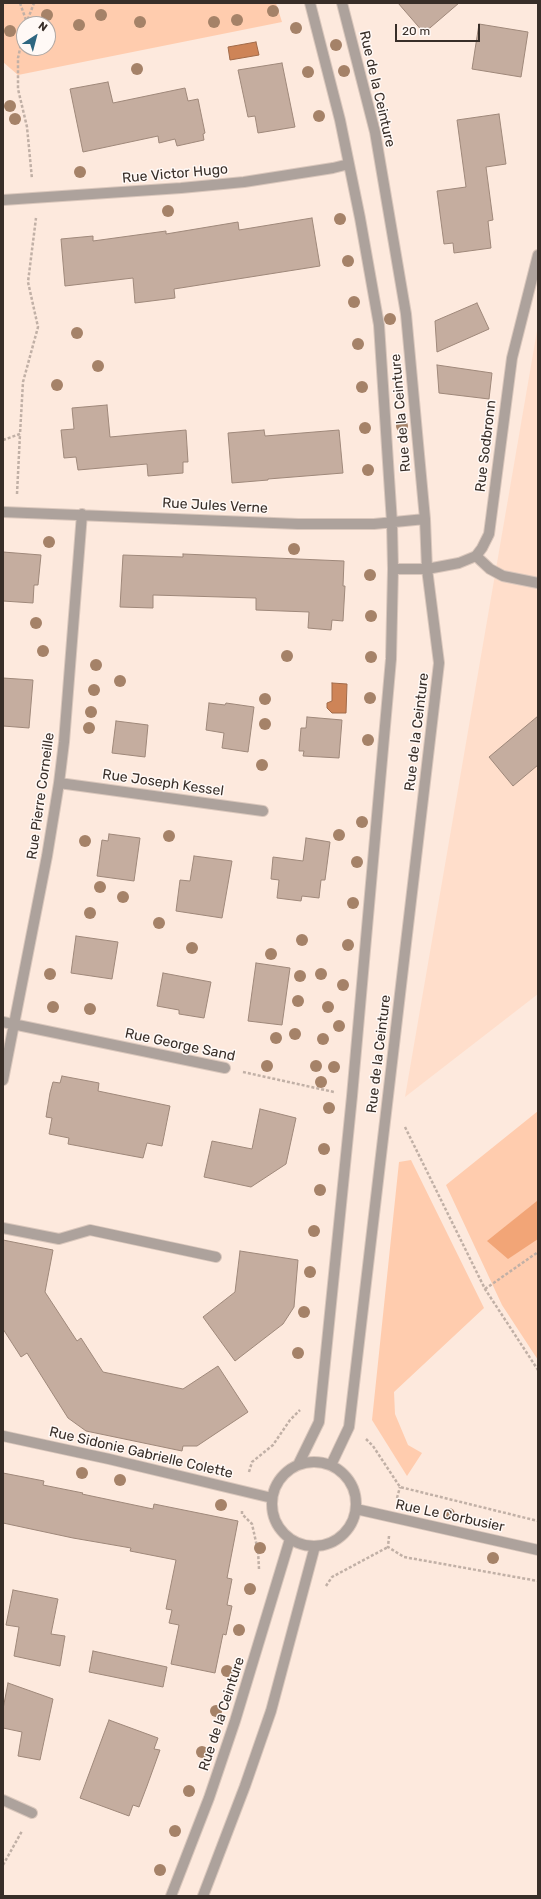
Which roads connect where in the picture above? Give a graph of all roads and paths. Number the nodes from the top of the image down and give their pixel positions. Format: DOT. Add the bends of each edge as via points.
graph roads {
  1 [pos="20,3"];
  2 [pos="34,3"];
  3 [pos="310,3"];
  4 [pos="342,3"];
  5 [pos="24,16"];
  6 [pos="29,16"];
  7 [pos="18,56"];
  8 [pos="348,164"];
  9 [pos="35,197"];
  10 [pos="3,200"];
  11 [pos="538,255"];
  12 [pos="20,434"];
  13 [pos="3,440"];
  14 [pos="3,512"];
  15 [pos="16,512"];
  16 [pos="82,514"];
  17 [pos="425,519"];
  18 [pos="392,523"];
  19 [pos="476,556"];
  20 [pos="393,569"];
  21 [pos="427,569"];
  22 [pos="538,583"];
  23 [pos="59,783"];
  24 [pos="263,812"];
  25 [pos="3,1022"];
  26 [pos="15,1025"];
  27 [pos="225,1068"];
  28 [pos="3,1080"];
  29 [pos="388,1093"];
  30 [pos="352,1096"];
  31 [pos="3,1228"];
  32 [pos="538,1252"];
  33 [pos="216,1257"];
  34 [pos="485,1289"];
  35 [pos="538,1370"];
  36 [pos="295,1415"];
  37 [pos="349,1427"];
  38 [pos="3,1436"];
  39 [pos="252,1462"];
  40 [pos="298,1465"];
  41 [pos="331,1465"];
  42 [pos="400,1487"];
  43 [pos="272,1498"];
  44 [pos="356,1509"];
  45 [pos="242,1514"];
  46 [pos="392,1518"];
  47 [pos="538,1521"];
  48 [pos="290,1539"];
  49 [pos="316,1546"];
  50 [pos="388,1547"];
  51 [pos="538,1550"];
  52 [pos="259,1566"];
  53 [pos="538,1580"];
  54 [pos="329,1582"];
  55 [pos="3,1800"];
  56 [pos="32,1813"];
  57 [pos="3,1865"];
  58 [pos="171,1896"];
  59 [pos="204,1896"];
  1 -- 5 [label="path"];
  2 -- 6 [label="path"];
  3 -- 8 [label="street, Rue de la Ceinture" via="340,120"];
  4 -- 17 [label="street, Rue de la Ceinture" via="375,132 406,314"];
  7 -- 9 [label="path" via="18,89 27,127"];
  8 -- 9 [label="street, Rue Victor Hugo" via="244,182"];
  8 -- 18 [label="street, Rue de la Ceinture" via="370,267 379,325"];
  9 -- 10 [label="street, Rue Victor Hugo"];
  9 -- 12 [label="path" via="36,219 28,282 38,327 23,382"];
  11 -- 19 [label="street, Rue Sodbronn" via="512,358 489,534"];
  12 -- 13 [label="path"];
  12 -- 15 [label="path"];
  14 -- 15 [label="street, Rue Jules Verne"];
  15 -- 16 [label="street, Rue Jules Verne"];
  16 -- 18 [label="street, Rue Jules Verne" via="298,524"];
  16 -- 23 [label="street, Rue Pierre Corneille"];
  17 -- 18 [label="street, Rue Jules Verne"];
  17 -- 21 [label="street, Rue de la Ceinture"];
  18 -- 20 [label="street, Rue de la Ceinture"];
  19 -- 21 [label="street" via="459,563"];
  19 -- 22 [label="street" via="490,569 503,576"];
  20 -- 21 [label="street"];
  20 -- 30 [label="street, Rue de la Ceinture" via="390,659"];
  21 -- 29 [label="street, Rue de la Ceinture" via="439,663"];
  23 -- 24 [label="street, Rue Joseph Kessel"];
  23 -- 26 [label="street, Rue Pierre Corneille"];
  25 -- 26 [label="street, Rue George Sand"];
  26 -- 27 [label="street, Rue George Sand"];
  26 -- 28 [label="street, Rue Pierre Corneille"];
  27 -- 30 [label="path, Rue George Sand"];
  29 -- 34 [label="path"];
  29 -- 37 [label="street, Rue de la Ceinture"];
  30 -- 40 [label="street, Rue de la Ceinture" via="319,1422"];
  31 -- 33 [label="street" via="59,1239 90,1230"];
  32 -- 34 [label="path"];
  34 -- 35 [label="path"];
  36 -- 39 [label="path" via="273,1445"];
  37 -- 41 [label="street, Rue de la Ceinture"];
  37 -- 42 [label="path" via="362,1434 373,1446"];
  38 -- 43 [label="street, Rue Sidonie Gabrielle Colette" via="109,1458"];
  40 -- 41 [label="street" via="314,1462"];
  40 -- 43 [label="street" via="281,1479"];
  41 -- 44 [label="street" via="345,1476 354,1491"];
  42 -- 46 [label="path"];
  42 -- 47 [label="path"];
  43 -- 48 [label="street" via="273,1514 279,1528"];
  44 -- 46 [label="street, Rue Le Corbusier"];
  44 -- 49 [label="street" via="351,1523 342,1535 330,1543"];
  45 -- 52 [label="path" via="252,1524"];
  46 -- 50 [label="path"];
  46 -- 51 [label="street, Rue Le Corbusier"];
  48 -- 49 [label="street"];
  48 -- 58 [label="street, Rue de la Ceinture" via="233,1728"];
  49 -- 59 [label="street" via="271,1711 246,1786"];
  50 -- 53 [label="path" via="404,1556"];
  50 -- 54 [label="path" via="332,1577"];
  55 -- 56 [label="street"];
  56 -- 57 [label="path"];
}
